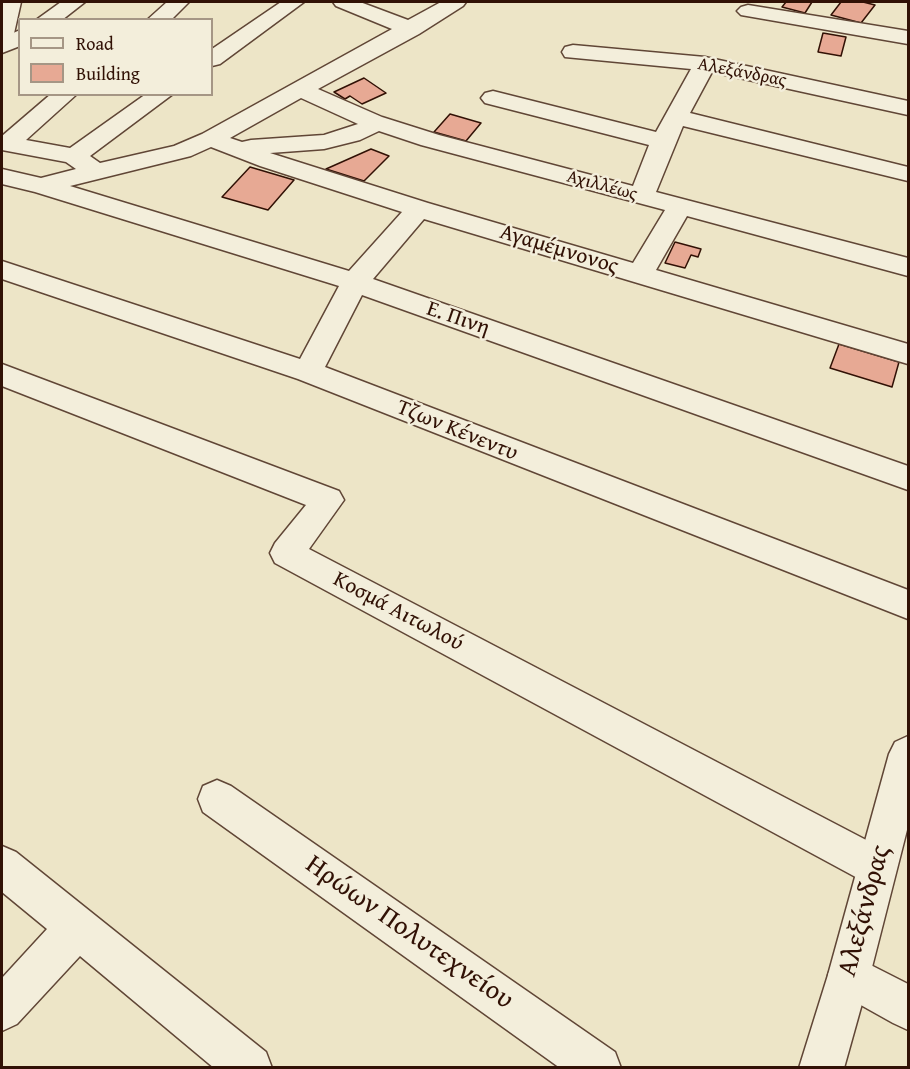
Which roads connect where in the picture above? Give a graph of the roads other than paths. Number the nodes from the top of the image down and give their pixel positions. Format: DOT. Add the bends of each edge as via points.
graph roads {
  1 [pos="11,2"];
  2 [pos="75,2"];
  3 [pos="179,2"];
  4 [pos="294,2"];
  5 [pos="343,2"];
  6 [pos="456,2"];
  7 [pos="752,6"];
  8 [pos="49,18"];
  9 [pos="159,18"];
  10 [pos="411,29"];
  11 [pos="18,37"];
  12 [pos="2,38"];
  13 [pos="909,38"];
  14 [pos="2,47"];
  15 [pos="573,52"];
  16 [pos="213,58"];
  17 [pos="705,64"];
  18 [pos="301,90"];
  19 [pos="63,96"];
  20 [pos="159,96"];
  21 [pos="493,98"];
  22 [pos="909,108"];
  23 [pos="676,117"];
  24 [pos="374,122"];
  25 [pos="211,139"];
  26 [pos="663,141"];
  27 [pos="4,143"];
  28 [pos="235,148"];
  29 [pos="74,156"];
  30 [pos="97,172"];
  31 [pos="909,174"];
  32 [pos="2,177"];
  33 [pos="40,185"];
  34 [pos="642,196"];
  35 [pos="680,206"];
  36 [pos="419,208"];
  37 [pos="909,267"];
  38 [pos="2,270"];
  39 [pos="640,274"];
  40 [pos="354,282"];
  41 [pos="909,354"];
  42 [pos="308,372"];
  43 [pos="2,375"];
  44 [pos="909,478"];
  45 [pos="909,605"];
  46 [pos="909,754"];
  47 [pos="217,799"];
  48 [pos="2,866"];
  49 [pos="877,867"];
  50 [pos="77,928"];
  51 [pos="849,975"];
  52 [pos="909,1008"];
  53 [pos="2,1009"];
  54 [pos="250,1068"];
  55 [pos="599,1068"];
  56 [pos="820,1068"];
  1 -- 12 [label="street"];
  2 -- 8 [label="street"];
  3 -- 9 [label="street"];
  4 -- 16 [label="street"];
  5 -- 10 [label="street"];
  6 -- 10 [label="street"];
  7 -- 13 [label="street"];
  10 -- 18 [label="street"];
  11 -- 14 [label="street"];
  15 -- 17 [label="street, Αλεξάνδρας"];
  17 -- 22 [label="street, Αλεξάνδρας"];
  17 -- 23 [label="street"];
  18 -- 24 [label="street, Αχιλλέως"];
  18 -- 25 [label="street"];
  19 -- 27 [label="street"];
  20 -- 29 [label="street"];
  21 -- 26 [label="street"];
  23 -- 26 [label="street"];
  23 -- 31 [label="street"];
  24 -- 28 [label="street" via="352,135 324,142"];
  24 -- 34 [label="street, Αχιλλέως"];
  25 -- 28 [label="street, Αγαμέμνονος"];
  25 -- 30 [label="street" via="182,151"];
  26 -- 34 [label="street"];
  27 -- 29 [label="street"];
  28 -- 36 [label="street, Αγαμέμνονος"];
  29 -- 30 [label="street"];
  30 -- 33 [label="street"];
  32 -- 33 [label="street, Ε. Πινη"];
  33 -- 40 [label="street, Ε. Πινη"];
  34 -- 35 [label="street, Αχιλλέως"];
  35 -- 37 [label="street, Αχιλλέως"];
  35 -- 39 [label="street"];
  36 -- 39 [label="street, Αγαμέμνονος"];
  36 -- 40 [label="street"];
  38 -- 42 [label="street, Τζων Κένεντυ"];
  39 -- 41 [label="street, Αγαμέμνονος"];
  40 -- 42 [label="street"];
  40 -- 44 [label="street, Ε. Πινη"];
  42 -- 45 [label="street, Τζων Κένεντυ"];
  43 -- 49 [label="street, Κοσμά Αιτωλού" via="328,500 287,553"];
  46 -- 49 [label="street, Αλεξάνδρας"];
  47 -- 55 [label="street, Ηρώων Πολυτεχνείου"];
  48 -- 50 [label="street"];
  49 -- 51 [label="street, Αλεξάνδρας"];
  50 -- 53 [label="street"];
  50 -- 54 [label="street"];
  51 -- 52 [label="street"];
  51 -- 56 [label="street, Αλεξάνδρας"];
}
